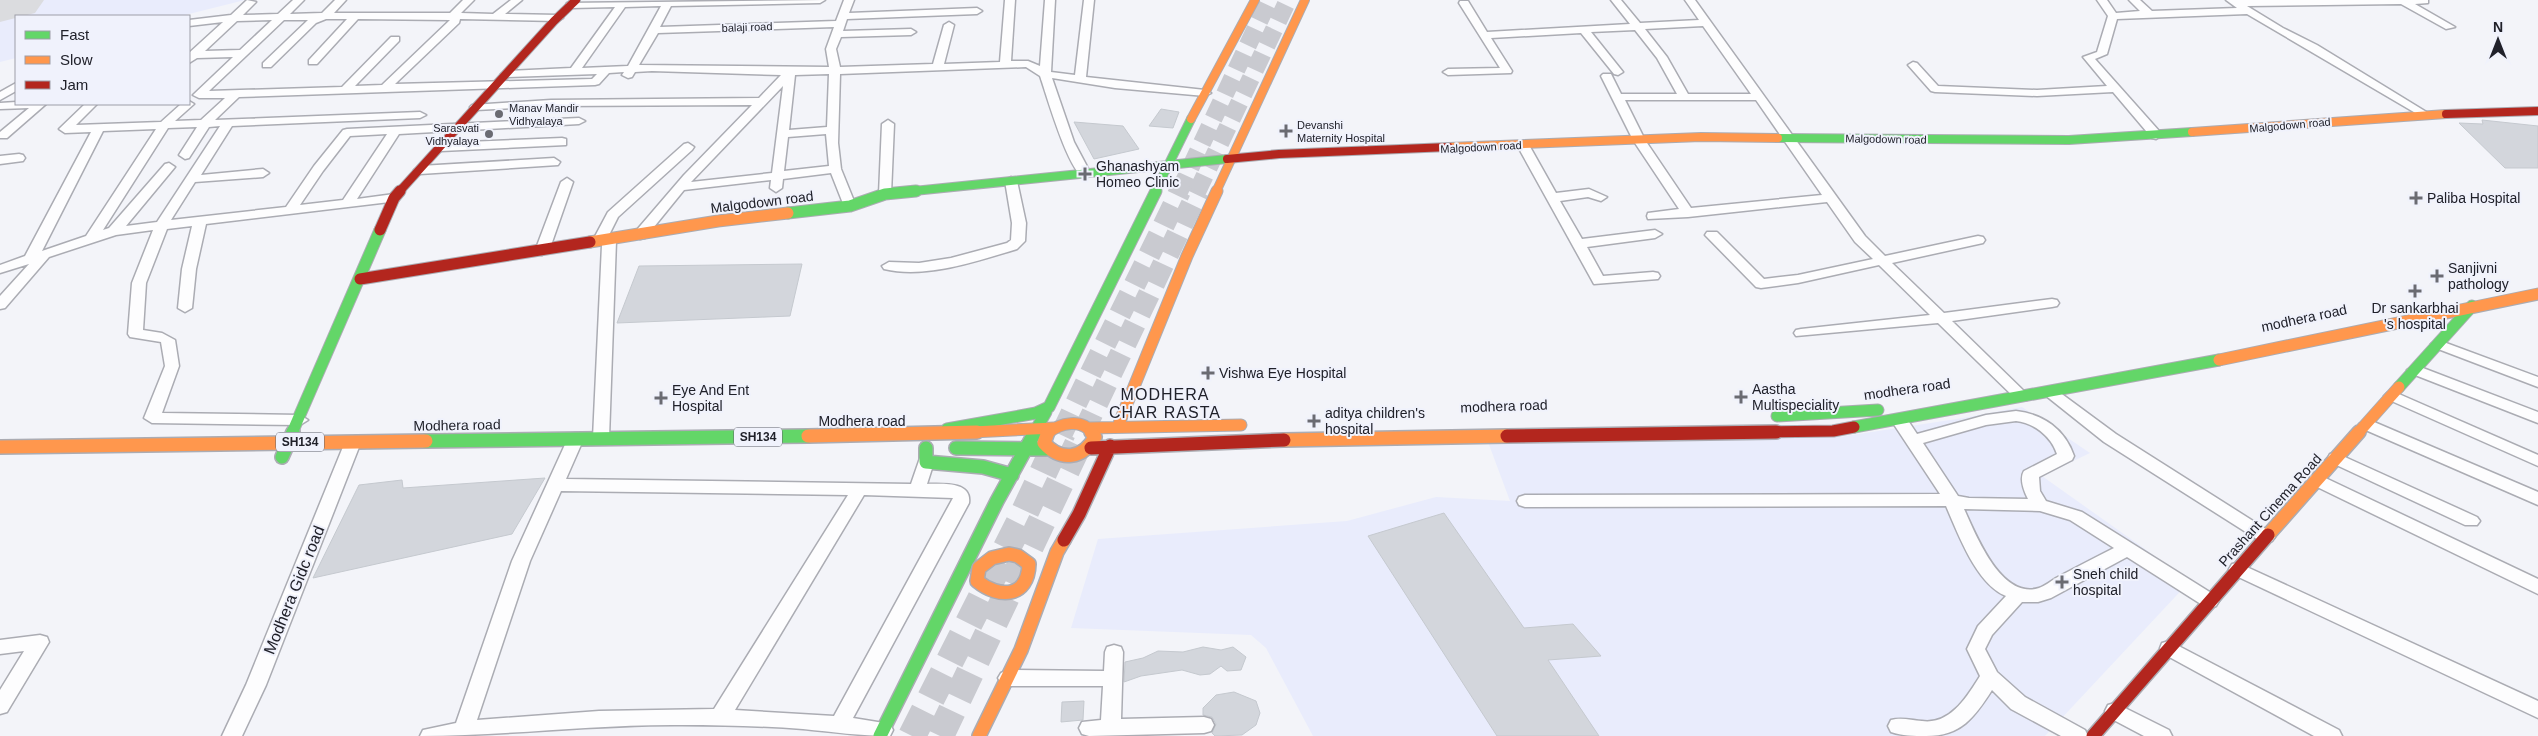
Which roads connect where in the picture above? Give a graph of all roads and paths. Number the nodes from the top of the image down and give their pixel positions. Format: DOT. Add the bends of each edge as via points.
graph roads {
  1 [pos="299,0"];
  2 [pos="341,0"];
  3 [pos="469,0"];
  4 [pos="516,0"];
  5 [pos="820,0"];
  6 [pos="849,0"];
  7 [pos="1010,0"];
  8 [pos="1050,0"];
  9 [pos="1089,0"];
  10 [pos="1255,0"];
  11 [pos="1305,0"];
  12 [pos="1616,0"];
  13 [pos="1690,0"];
  14 [pos="2102,0"];
  15 [pos="2134,0"];
  16 [pos="779,1"];
  17 [pos="2232,1"];
  18 [pos="2402,1"];
  19 [pos="2424,1"];
  20 [pos="251,2"];
  21 [pos="574,2"];
  22 [pos="668,3"];
  23 [pos="622,4"];
  24 [pos="1464,4"];
  25 [pos="977,11"];
  26 [pos="2248,11"];
  27 [pos="2149,14"];
  28 [pos="356,15"];
  29 [pos="454,15"];
  30 [pos="324,16"];
  31 [pos="2113,16"];
  32 [pos="495,17"];
  33 [pos="235,18"];
  34 [pos="278,18"];
  35 [pos="558,18"];
  36 [pos="190,23"];
  37 [pos="1706,23"];
  38 [pos="839,25"];
  39 [pos="949,25"];
  40 [pos="1636,27"];
  41 [pos="2450,27"];
  42 [pos="656,30"];
  43 [pos="1584,30"];
  44 [pos="911,32"];
  45 [pos="1485,35"];
  46 [pos="395,40"];
  47 [pos="243,53"];
  48 [pos="190,57"];
  49 [pos="313,62"];
  50 [pos="1005,64"];
  51 [pos="267,65"];
  52 [pos="1914,65"];
  53 [pos="938,66"];
  54 [pos="606,70"];
  55 [pos="835,70"];
  56 [pos="574,71"];
  57 [pos="790,72"];
  58 [pos="1448,72"];
  59 [pos="506,74"];
  60 [pos="629,74"];
  61 [pos="1045,74"];
  62 [pos="1080,79"];
  63 [pos="498,83"];
  64 [pos="383,90"];
  65 [pos="2114,90"];
  66 [pos="344,91"];
  67 [pos="1205,93"];
  68 [pos="236,94"];
  69 [pos="194,95"];
  70 [pos="1760,97"];
  71 [pos="1618,98"];
  72 [pos="1685,98"];
  73 [pos="762,101"];
  74 [pos="16,105"];
  75 [pos="39,105"];
  76 [pos="90,105"];
  77 [pos="187,105"];
  78 [pos="0,106"];
  79 [pos="476,107"];
  80 [pos="2538,111"];
  81 [pos="420,114"];
  82 [pos="2424,116"];
  83 [pos="229,121"];
  84 [pos="579,121"];
  85 [pos="206,122"];
  86 [pos="164,124"];
  87 [pos="888,124"];
  88 [pos="99,127"];
  89 [pos="458,128"];
  90 [pos="832,130"];
  91 [pos="395,131"];
  92 [pos="783,134"];
  93 [pos="3,135"];
  94 [pos="2156,135"];
  95 [pos="1789,138"];
  96 [pos="1639,140"];
  97 [pos="562,142"];
  98 [pos="1523,145"];
  99 [pos="440,147"];
  100 [pos="688,147"];
  101 [pos="186,155"];
  102 [pos="20,158"];
  103 [pos="1233,158"];
  104 [pos="0,160"];
  105 [pos="554,162"];
  106 [pos="1168,166"];
  107 [pos="169,167"];
  108 [pos="835,169"];
  109 [pos="420,170"];
  110 [pos="263,173"];
  111 [pos="1085,174"];
  112 [pos="192,180"];
  113 [pos="1011,181"];
  114 [pos="567,182"];
  115 [pos="777,182"];
  116 [pos="680,187"];
  117 [pos="885,194"];
  118 [pos="1601,197"];
  119 [pos="394,198"];
  120 [pos="1551,198"];
  121 [pos="1831,198"];
  122 [pos="347,204"];
  123 [pos="850,206"];
  124 [pos="290,211"];
  125 [pos="1688,212"];
  126 [pos="1653,216"];
  127 [pos="200,222"];
  128 [pos="161,226"];
  129 [pos="114,231"];
  130 [pos="1655,234"];
  131 [pos="640,235"];
  132 [pos="1712,235"];
  133 [pos="91,239"];
  134 [pos="1978,240"];
  135 [pos="604,241"];
  136 [pos="1578,244"];
  137 [pos="542,250"];
  138 [pos="44,255"];
  139 [pos="30,260"];
  140 [pos="1882,261"];
  141 [pos="888,266"];
  142 [pos="1,270"];
  143 [pos="1654,276"];
  144 [pos="360,279"];
  145 [pos="2538,287"];
  146 [pos="2538,294"];
  147 [pos="2052,303"];
  148 [pos="0,305"];
  149 [pos="2472,306"];
  150 [pos="185,308"];
  151 [pos="1941,318"];
  152 [pos="1801,332"];
  153 [pos="2438,344"];
  154 [pos="2415,370"];
  155 [pos="2538,382"];
  156 [pos="2050,392"];
  157 [pos="2018,393"];
  158 [pos="2392,396"];
  159 [pos="1049,407"];
  160 [pos="1765,416"];
  161 [pos="2538,418"];
  162 [pos="300,420"];
  163 [pos="1899,420"];
  164 [pos="2367,424"];
  165 [pos="1256,425"];
  166 [pos="1393,425"];
  167 [pos="1118,426"];
  168 [pos="1038,428"];
  169 [pos="1054,428"];
  170 [pos="1089,428"];
  171 [pos="914,435"];
  172 [pos="601,438"];
  173 [pos="1395,438"];
  174 [pos="1912,441"];
  175 [pos="290,442"];
  176 [pos="1110,446"];
  177 [pos="0,447"];
  178 [pos="1028,447"];
  179 [pos="1091,448"];
  180 [pos="573,449"];
  181 [pos="1046,449"];
  182 [pos="930,451"];
  183 [pos="349,452"];
  184 [pos="283,457"];
  185 [pos="2336,458"];
  186 [pos="2538,460"];
  187 [pos="1012,475"];
  188 [pos="2317,480"];
  189 [pos="555,485"];
  190 [pos="859,490"];
  191 [pos="917,490"];
  192 [pos="2538,499"];
  193 [pos="1952,500"];
  194 [pos="1525,501"];
  195 [pos="2040,505"];
  196 [pos="2471,522"];
  197 [pos="2266,537"];
  198 [pos="978,541"];
  199 [pos="2127,549"];
  200 [pos="1057,552"];
  201 [pos="1001,555"];
  202 [pos="1024,559"];
  203 [pos="2238,569"];
  204 [pos="980,587"];
  205 [pos="2538,587"];
  206 [pos="953,590"];
  207 [pos="1013,592"];
  208 [pos="2017,596"];
  209 [pos="1040,600"];
  210 [pos="2210,601"];
  211 [pos="0,648"];
  212 [pos="2170,648"];
  213 [pos="1114,652"];
  214 [pos="1990,676"];
  215 [pos="1008,678"];
  216 [pos="1112,679"];
  217 [pos="0,706"];
  218 [pos="2115,710"];
  219 [pos="2538,710"];
  220 [pos="721,716"];
  221 [pos="840,724"];
  222 [pos="1204,725"];
  223 [pos="1898,726"];
  224 [pos="464,728"];
  225 [pos="1088,728"];
  226 [pos="1111,732"];
  227 [pos="881,733"];
  228 [pos="232,736"];
  229 [pos="430,736"];
  230 [pos="979,736"];
  231 [pos="2078,736"];
  232 [pos="2093,736"];
  233 [pos="2162,736"];
  234 [pos="2332,736"];
  1 -- 34 [label="street"];
  2 -- 30 [label="street"];
  3 -- 29 [label="street"];
  4 -- 32 [label="street"];
  5 -- 16 [label="street"];
  6 -- 38 [label="street"];
  7 -- 50 [label="street"];
  8 -- 61 [label="street"];
  9 -- 62 [label="street"];
  10 -- 67 [label="street"];
  11 -- 103 [label="street"];
  12 -- 40 [label="street"];
  13 -- 37 [label="street"];
  14 -- 31 [label="street"];
  15 -- 27 [label="street"];
  16 -- 22 [label="street"];
  17 -- 18 [label="street"];
  17 -- 26 [label="street"];
  18 -- 19 [label="street"];
  18 -- 41 [label="street"];
  20 -- 33 [label="street"];
  21 -- 23 [label="street"];
  21 -- 35 [label="street"];
  22 -- 23 [label="street"];
  22 -- 42 [label="street" via="655,25"];
  23 -- 56 [label="street"];
  24 -- 45 [label="street"];
  25 -- 38 [label="street"];
  26 -- 27 [label="street"];
  26 -- 82 [label="street"];
  27 -- 31 [label="street"];
  28 -- 29 [label="street"];
  28 -- 30 [label="street"];
  28 -- 49 [label="street"];
  29 -- 32 [label="street"];
  29 -- 64 [label="street" via="455,21"];
  30 -- 34 [label="street"];
  30 -- 51 [label="street" via="312,21"];
  31 -- 65 [label="street" via="2102,54 2088,57"];
  32 -- 35 [label="street"];
  33 -- 34 [label="street"];
  33 -- 36 [label="street"];
  33 -- 48 [label="street"];
  34 -- 47 [label="street"];
  35 -- 59 [label="street"];
  37 -- 40 [label="street"];
  37 -- 70 [label="street"];
  38 -- 42 [label="street, balaji road"];
  38 -- 44 [label="street"];
  38 -- 55 [label="street" via="831,50"];
  39 -- 53 [label="street"];
  40 -- 43 [label="street"];
  40 -- 72 [label="street" via="1662,57"];
  42 -- 60 [label="street"];
  43 -- 45 [label="street"];
  43 -- 71 [label="street" via="1612,74"];
  45 -- 58 [label="street" via="1507,71"];
  46 -- 66 [label="street"];
  47 -- 48 [label="street"];
  47 -- 69 [label="street"];
  50 -- 53 [label="street"];
  50 -- 61 [label="street" via="1028,64"];
  52 -- 65 [label="street" via="1935,89 2037,93"];
  53 -- 55 [label="street"];
  54 -- 56 [label="street"];
  54 -- 60 [label="street"];
  54 -- 63 [label="street" via="595,82"];
  55 -- 57 [label="street"];
  55 -- 90 [label="street"];
  56 -- 59 [label="street"];
  57 -- 60 [label="street" via="714,68"];
  57 -- 73 [label="street"];
  57 -- 92 [label="street"];
  59 -- 63 [label="street"];
  61 -- 62 [label="street"];
  61 -- 111 [label="street" via="1068,142"];
  62 -- 67 [label="street"];
  63 -- 64 [label="street"];
  63 -- 79 [label="street"];
  64 -- 66 [label="street"];
  65 -- 94 [label="street"];
  66 -- 68 [label="street"];
  67 -- 106 [label="street"];
  68 -- 69 [label="street"];
  68 -- 85 [label="street"];
  70 -- 72 [label="street"];
  70 -- 95 [label="street"];
  71 -- 72 [label="street"];
  71 -- 96 [label="street"];
  73 -- 79 [label="street"];
  73 -- 116 [label="street"];
  74 -- 78 [label="street"];
  75 -- 93 [label="street"];
  76 -- 88 [label="street" via="65,129"];
  77 -- 86 [label="street"];
  79 -- 89 [label="street"];
  80 -- 82 [label="street, Malgodown road"];
  81 -- 83 [label="street"];
  82 -- 94 [label="street, Malgodown road"];
  83 -- 85 [label="street"];
  83 -- 112 [label="street"];
  84 -- 89 [label="street"];
  85 -- 86 [label="street"];
  85 -- 101 [label="street"];
  86 -- 88 [label="street"];
  86 -- 133 [label="street"];
  87 -- 117 [label="street"];
  88 -- 139 [label="street"];
  89 -- 91 [label="street"];
  89 -- 99 [label="street"];
  90 -- 92 [label="street"];
  90 -- 108 [label="street"];
  91 -- 122 [label="street"];
  91 -- 124 [label="street" via="347,133"];
  92 -- 115 [label="street"];
  94 -- 95 [label="street, Malgodown road" via="2069,140"];
  95 -- 96 [label="street, Malgodown road"];
  95 -- 121 [label="street"];
  96 -- 98 [label="street, Malgodown road"];
  96 -- 125 [label="street"];
  97 -- 99 [label="street"];
  98 -- 103 [label="street, Malgodown road"];
  98 -- 120 [label="street"];
  99 -- 109 [label="street"];
  100 -- 135 [label="street" via="613,216"];
  102 -- 104 [label="street"];
  103 -- 106 [label="street, Malgodown road"];
  103 -- 167 [label="street" via="1187,256"];
  105 -- 109 [label="street"];
  106 -- 111 [label="street, Malgodown road"];
  106 -- 159 [label="street"];
  107 -- 129 [label="street"];
  108 -- 115 [label="street"];
  108 -- 123 [label="street"];
  109 -- 119 [label="street"];
  110 -- 112 [label="street"];
  111 -- 113 [label="street, Malgodown road"];
  112 -- 128 [label="street"];
  113 -- 117 [label="street, Malgodown road"];
  113 -- 141 [label="street" via="1019,223 1018,242 966,260 907,268"];
  114 -- 137 [label="street"];
  115 -- 116 [label="street"];
  116 -- 131 [label="street"];
  117 -- 123 [label="street, Malgodown road"];
  118 -- 120 [label="street" via="1589,193"];
  119 -- 122 [label="street"];
  119 -- 144 [label="street"];
  120 -- 136 [label="street"];
  121 -- 125 [label="street"];
  121 -- 140 [label="street" via="1860,239"];
  122 -- 124 [label="street"];
  123 -- 131 [label="street, Malgodown road" via="718,221"];
  124 -- 127 [label="street"];
  125 -- 126 [label="street"];
  127 -- 128 [label="street"];
  127 -- 150 [label="street" via="189,269"];
  128 -- 129 [label="street"];
  128 -- 162 [label="street" via="139,283 135,334 168,340 172,366 152,418"];
  129 -- 133 [label="street"];
  130 -- 136 [label="street"];
  131 -- 135 [label="street, Malgodown road"];
  132 -- 140 [label="street" via="1761,284"];
  133 -- 138 [label="street"];
  134 -- 140 [label="street"];
  135 -- 137 [label="street, Malgodown road"];
  135 -- 172 [label="street"];
  136 -- 143 [label="street" via="1599,281"];
  137 -- 144 [label="street, Malgodown road"];
  138 -- 139 [label="street"];
  138 -- 148 [label="street"];
  139 -- 142 [label="street"];
  140 -- 151 [label="street"];
  144 -- 162 [label="street"];
  145 -- 157 [label="street, modhera road"];
  146 -- 149 [label="street"];
  147 -- 151 [label="street"];
  149 -- 153 [label="street, Prashant Cinema Road"];
  149 -- 156 [label="street"];
  151 -- 152 [label="street"];
  151 -- 157 [label="street"];
  153 -- 154 [label="street, Prashant Cinema Road"];
  153 -- 155 [label="street"];
  154 -- 158 [label="street, Prashant Cinema Road"];
  154 -- 161 [label="street"];
  156 -- 157 [label="street"];
  156 -- 197 [label="street" via="2110,438"];
  157 -- 160 [label="street, modhera road" via="1880,410"];
  157 -- 163 [label="street"];
  158 -- 164 [label="street, Prashant Cinema Road"];
  158 -- 186 [label="street"];
  159 -- 168 [label="street"];
  159 -- 171 [label="street" via="1036,413"];
  162 -- 175 [label="street"];
  163 -- 173 [label="street" via="1832,432"];
  163 -- 174 [label="street"];
  164 -- 185 [label="street, Prashant Cinema Road"];
  164 -- 192 [label="street"];
  165 -- 167 [label="street"];
  166 -- 173 [label="street"];
  167 -- 170 [label="street"];
  168 -- 169 [label="street"];
  168 -- 171 [label="street"];
  168 -- 178 [label="street"];
  169 -- 170 [label="street" via="1069,423"];
  169 -- 181 [label="street" via="1045,438"];
  170 -- 179 [label="street" via="1095,437"];
  171 -- 172 [label="street, Modhera road / SH134"];
  172 -- 180 [label="street, Modhera road / SH134"];
  173 -- 176 [label="street"];
  174 -- 193 [label="street"];
  174 -- 195 [label="street" via="2001,417 2026,416 2063,444 2066,456 2030,475 2032,490"];
  175 -- 177 [label="street, Modhera road / SH134"];
  175 -- 183 [label="street, Modhera road / SH134"];
  175 -- 184 [label="street"];
  176 -- 179 [label="street"];
  176 -- 200 [label="street" via="1079,514"];
  178 -- 181 [label="street"];
  178 -- 182 [label="street"];
  178 -- 187 [label="street"];
  179 -- 181 [label="street" via="1068,457"];
  180 -- 183 [label="street, Modhera road / SH134"];
  180 -- 189 [label="street"];
  182 -- 187 [label="street"];
  182 -- 191 [label="street"];
  183 -- 228 [label="street, Modhera Gidc road" via="256,686"];
  185 -- 188 [label="street, Prashant Cinema Road"];
  185 -- 196 [label="street"];
  187 -- 198 [label="street"];
  188 -- 197 [label="street, Prashant Cinema Road"];
  188 -- 205 [label="street"];
  189 -- 190 [label="street"];
  189 -- 224 [label="street" via="521,561"];
  190 -- 191 [label="street"];
  190 -- 220 [label="street"];
  191 -- 221 [label="street" via="955,491 962,496 961,503"];
  193 -- 194 [label="street"];
  193 -- 195 [label="street" via="1969,504"];
  193 -- 208 [label="street" via="1972,543 1994,578"];
  195 -- 199 [label="street" via="2076,516"];
  197 -- 203 [label="street, Prashant Cinema Road"];
  198 -- 201 [label="street"];
  198 -- 206 [label="street"];
  199 -- 208 [label="street" via="2038,596"];
  199 -- 210 [label="street"];
  200 -- 202 [label="street"];
  200 -- 209 [label="street"];
  201 -- 202 [label="street, bridge"];
  201 -- 204 [label="street, bridge" via="979,568 977,581"];
  202 -- 207 [label="street, bridge" via="1029,564 1031,576"];
  203 -- 210 [label="street, Prashant Cinema Road"];
  203 -- 219 [label="street"];
  204 -- 206 [label="street"];
  204 -- 207 [label="street, bridge" via="995,593"];
  206 -- 227 [label="street"];
  207 -- 209 [label="street"];
  208 -- 214 [label="street" via="1985,631 1976,649"];
  209 -- 215 [label="street"];
  210 -- 212 [label="street, Prashant Cinema Road"];
  211 -- 217 [label="street" via="40,642"];
  212 -- 218 [label="street, Prashant Cinema Road"];
  212 -- 234 [label="street"];
  213 -- 226 [label="street"];
  214 -- 223 [label="street" via="1970,709 1949,724 1934,730"];
  214 -- 231 [label="street" via="2018,704"];
  215 -- 216 [label="street"];
  215 -- 230 [label="street"];
  218 -- 232 [label="street, Prashant Cinema Road"];
  218 -- 233 [label="street"];
  220 -- 221 [label="street"];
  220 -- 224 [label="street" via="595,719"];
  221 -- 227 [label="street"];
  222 -- 226 [label="street"];
  224 -- 229 [label="street"];
  225 -- 226 [label="street"];
}
